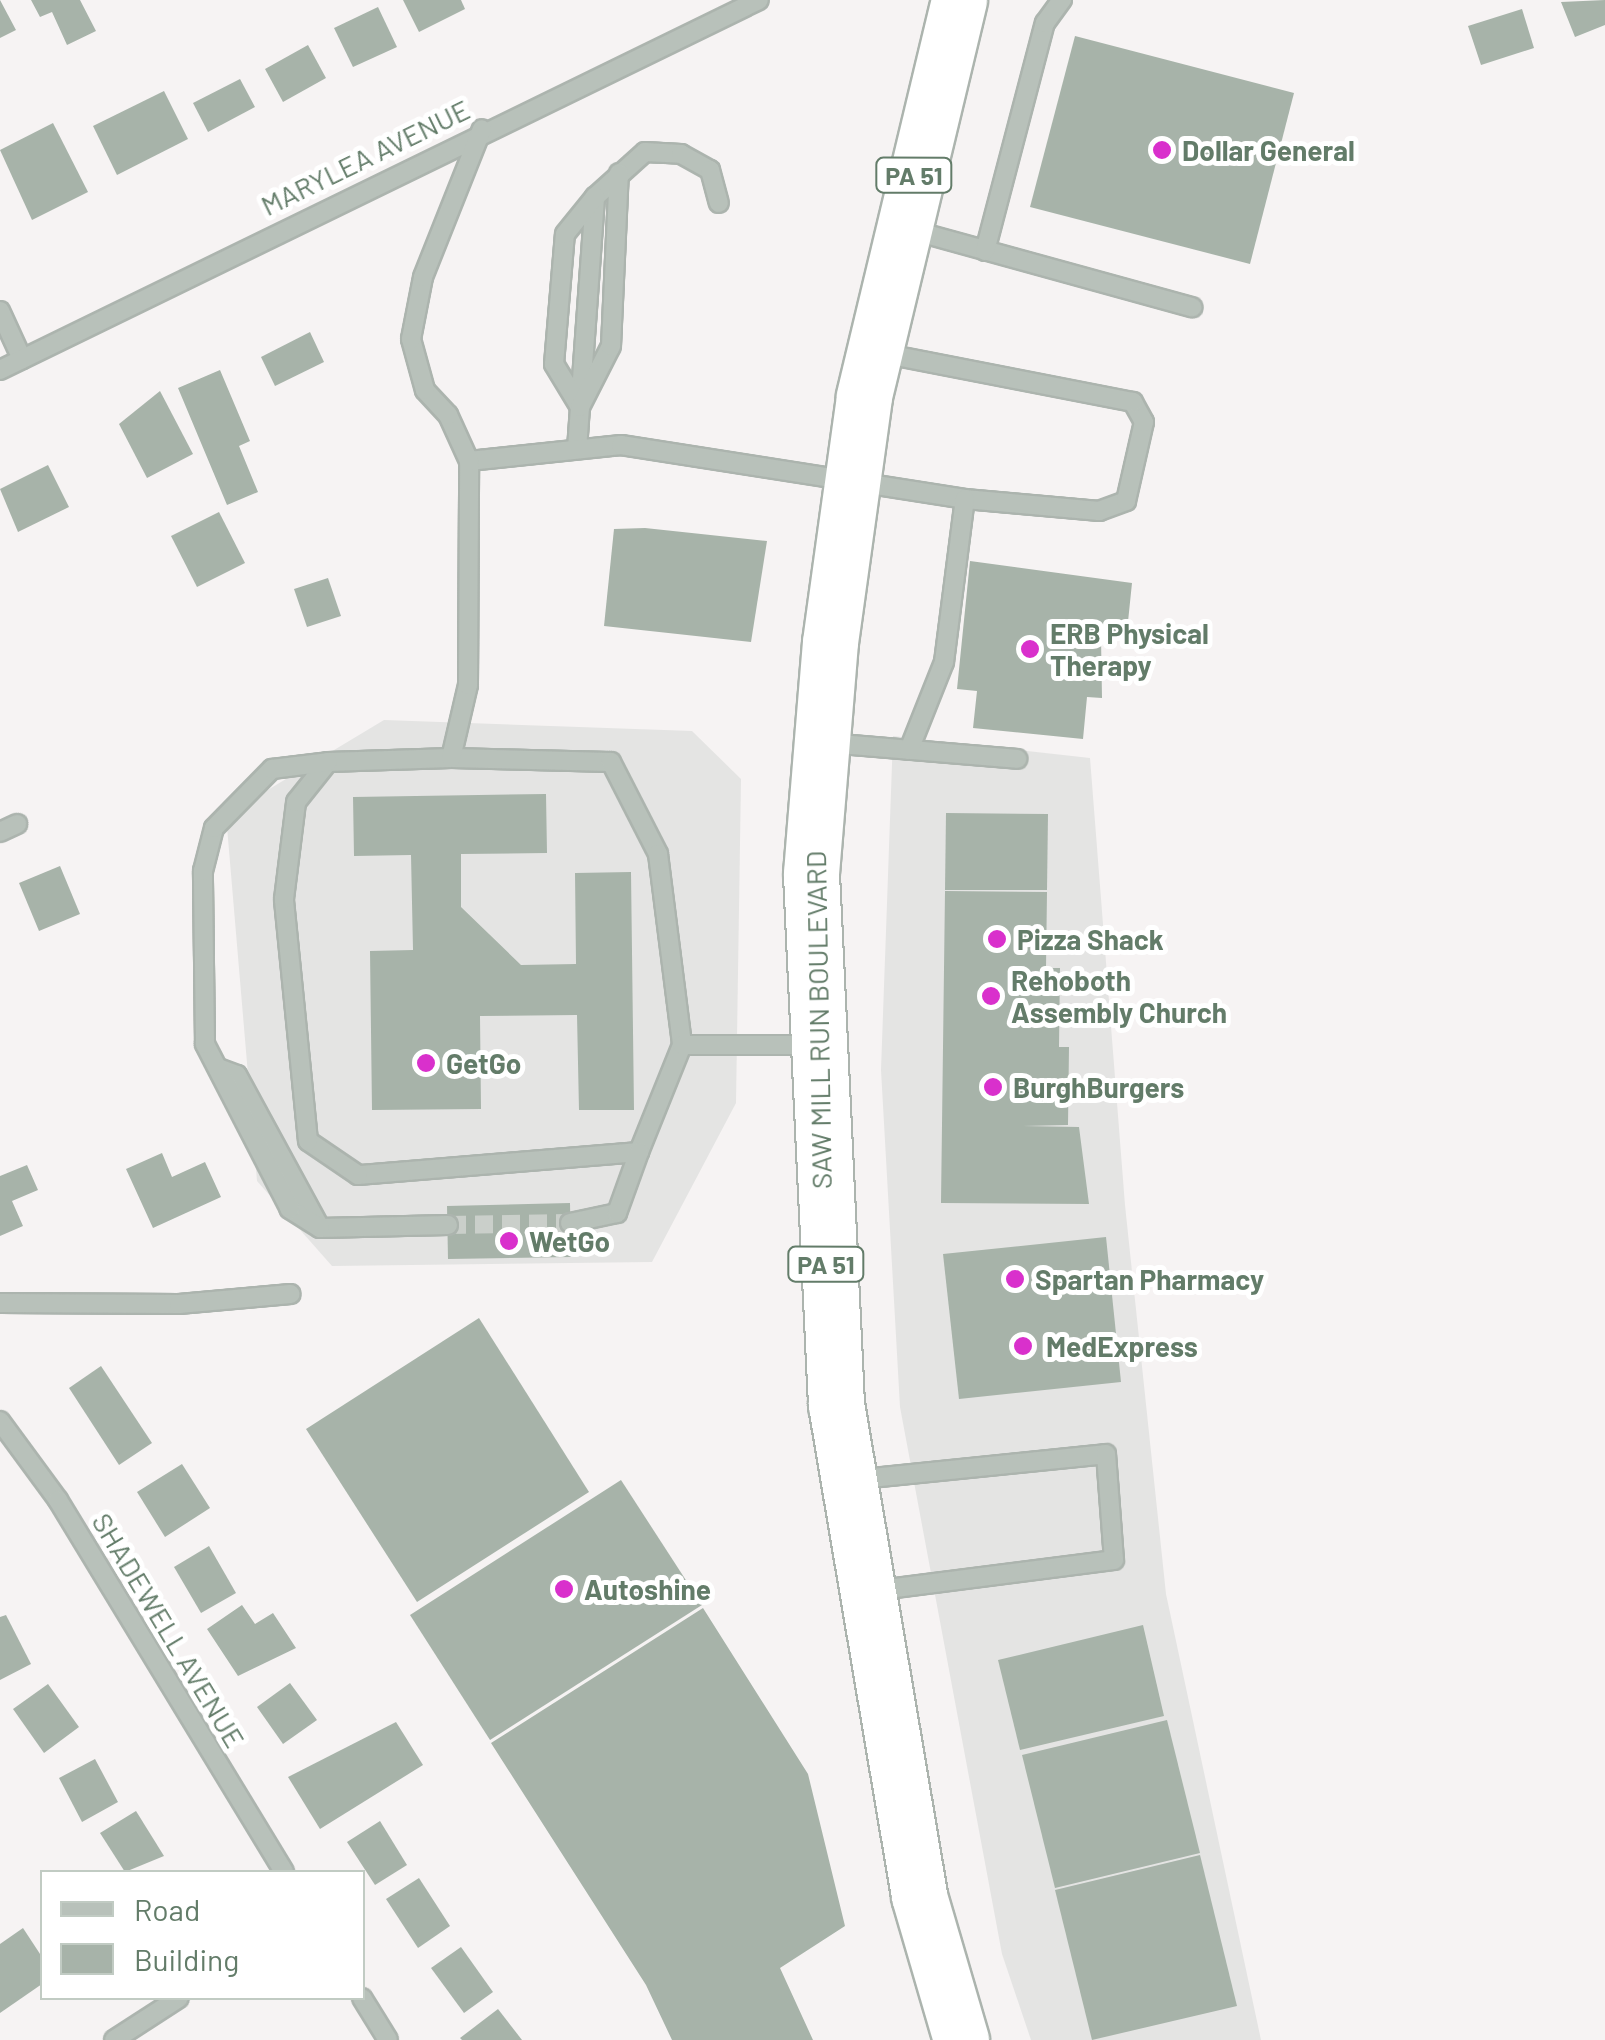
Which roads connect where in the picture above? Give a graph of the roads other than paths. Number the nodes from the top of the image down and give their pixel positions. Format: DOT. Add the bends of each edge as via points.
graph roads {
  1 [pos="759,0"];
  2 [pos="959,0"];
  3 [pos="1062,0"];
  4 [pos="482,129"];
  5 [pos="619,173"];
  6 [pos="594,197"];
  7 [pos="719,203"];
  8 [pos="902,228"];
  9 [pos="985,250"];
  10 [pos="1192,307"];
  11 [pos="0,311"];
  12 [pos="874,352"];
  13 [pos="22,359"];
  14 [pos="0,370"];
  15 [pos="580,407"];
  16 [pos="577,449"];
  17 [pos="469,461"];
  18 [pos="851,477"];
  19 [pos="965,499"];
  20 [pos="822,742"];
  21 [pos="909,750"];
  22 [pos="452,758"];
  23 [pos="1017,759"];
  24 [pos="328,762"];
  25 [pos="682,1045"];
  26 [pos="816,1045"];
  27 [pos="639,1152"];
  28 [pos="570,1223"];
  29 [pos="448,1225"];
  30 [pos="291,1294"];
  31 [pos="0,1303"];
  32 [pos="0,1420"];
  33 [pos="847,1481"];
  34 [pos="862,1592"];
  35 [pos="283,1870"];
  36 [pos="176,2000"];
  37 [pos="363,2000"];
  38 [pos="114,2040"];
  39 [pos="388,2040"];
  40 [pos="961,2040"];
  1 -- 4 [label="street, MARYLEA AVENUE"];
  2 -- 8 [label="highway, SAW MILL RUN BOULEVARD / PA 51"];
  3 -- 9 [label="street" via="1045,23"];
  4 -- 13 [label="street, MARYLEA AVENUE"];
  4 -- 17 [label="street" via="423,277 411,339 425,390 448,415"];
  5 -- 6 [label="street"];
  5 -- 7 [label="street" via="645,152 681,154 710,170"];
  5 -- 15 [label="street" via="611,346"];
  6 -- 15 [label="street"];
  6 -- 15 [label="street" via="566,234 554,364"];
  8 -- 9 [label="street"];
  8 -- 12 [label="highway, SAW MILL RUN BOULEVARD / PA 51"];
  9 -- 10 [label="street"];
  11 -- 13 [label="street"];
  12 -- 18 [label="highway, SAW MILL RUN BOULEVARD / PA 51"];
  12 -- 19 [label="street" via="1133,402 1144,422 1126,501 1099,511"];
  13 -- 14 [label="street, MARYLEA AVENUE"];
  15 -- 16 [label="street"];
  16 -- 17 [label="street"];
  16 -- 18 [label="street" via="620,445"];
  17 -- 22 [label="street" via="468,685"];
  18 -- 19 [label="street"];
  18 -- 20 [label="highway, SAW MILL RUN BOULEVARD / PA 51"];
  19 -- 21 [label="street" via="944,662"];
  20 -- 21 [label="street"];
  20 -- 26 [label="highway, SAW MILL RUN BOULEVARD / PA 51" via="811,874"];
  21 -- 23 [label="street"];
  22 -- 24 [label="street"];
  22 -- 25 [label="street" via="612,762 658,854"];
  24 -- 27 [label="street" via="296,802 284,899 308,1142 358,1174"];
  24 -- 29 [label="street" via="272,769 214,828 203,871 205,1025 218,1068 290,1209 320,1228"];
  25 -- 26 [label="street"];
  25 -- 27 [label="street"];
  26 -- 33 [label="highway, SAW MILL RUN BOULEVARD / PA 51"];
  27 -- 28 [label="street" via="616,1212"];
  30 -- 31 [label="street" via="179,1304"];
  32 -- 35 [label="street, SHADEWELL AVENUE" via="58,1500"];
  33 -- 34 [label="highway, SAW MILL RUN BOULEVARD / PA 51"];
  33 -- 34 [label="street" via="1106,1454 1114,1560"];
  34 -- 40 [label="highway, SAW MILL RUN BOULEVARD / PA 51" via="919,1896"];
  36 -- 38 [label="street"];
  37 -- 39 [label="street"];
}
